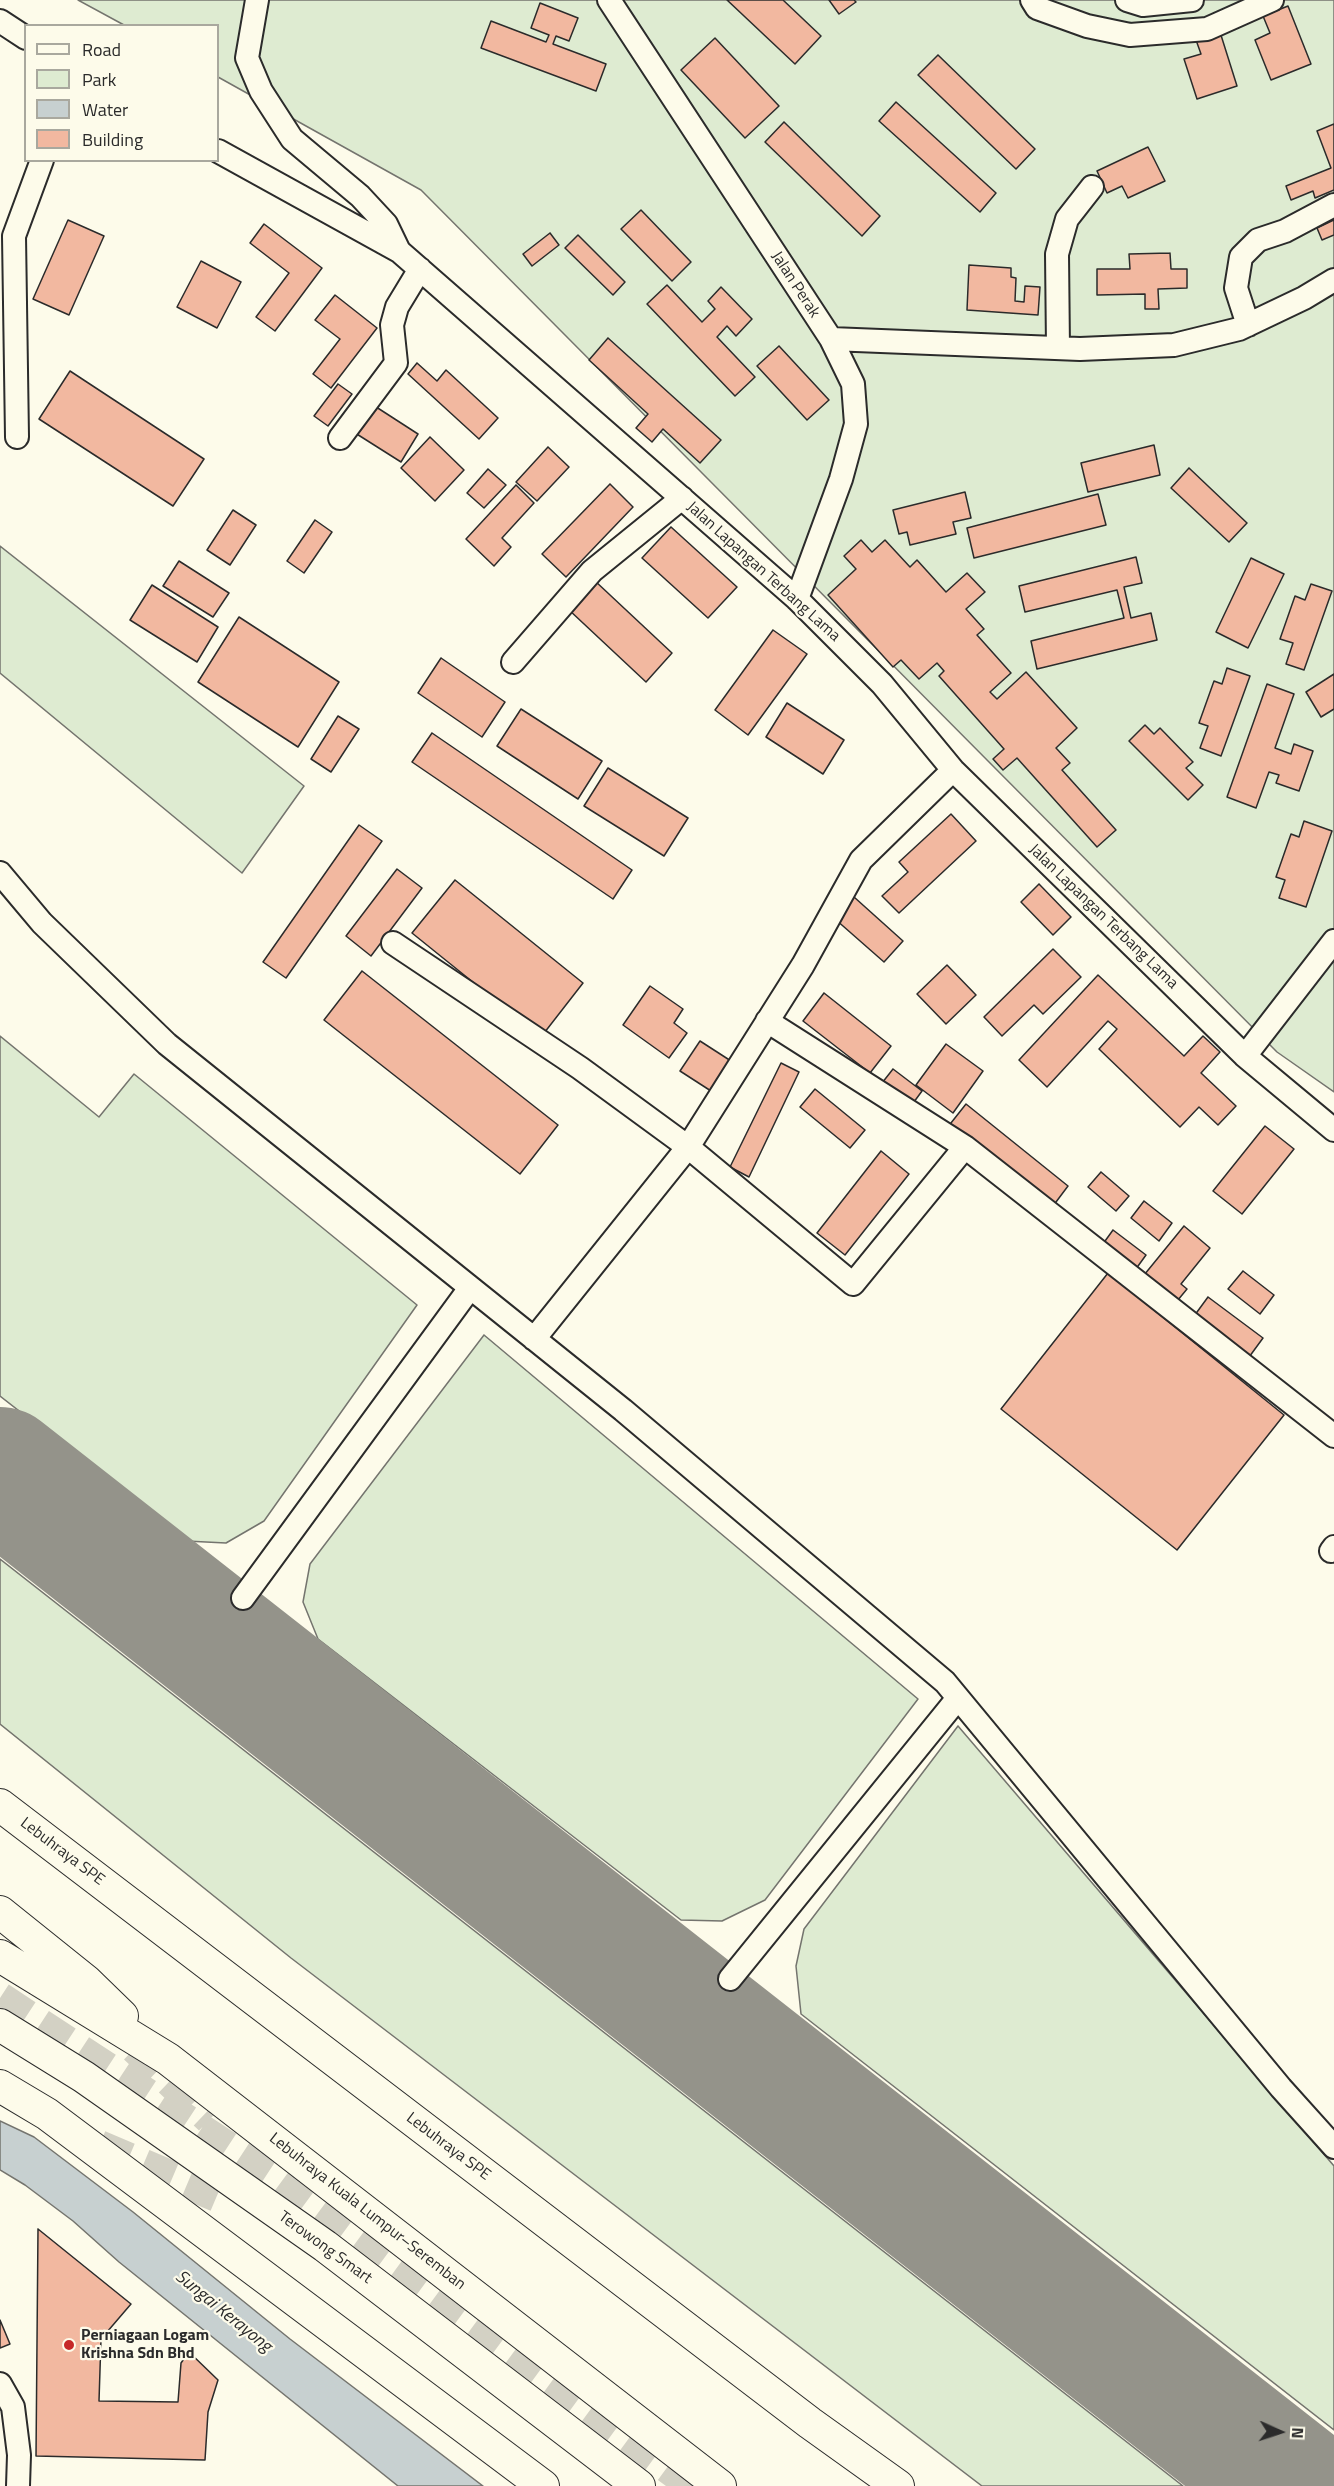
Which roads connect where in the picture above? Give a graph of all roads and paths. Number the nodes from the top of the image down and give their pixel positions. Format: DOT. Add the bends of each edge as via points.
graph roads {
  1 [pos="257,0"];
  2 [pos="609,0"];
  3 [pos="1032,0"];
  4 [pos="1126,0"];
  5 [pos="1192,0"];
  6 [pos="1272,0"];
  7 [pos="0,21"];
  8 [pos="24,37"];
  9 [pos="219,152"];
  10 [pos="41,162"];
  11 [pos="1092,187"];
  12 [pos="1334,205"];
  13 [pos="399,251"];
  14 [pos="420,269"];
  15 [pos="1334,280"];
  16 [pos="1248,325"];
  17 [pos="831,339"];
  18 [pos="1058,348"];
  19 [pos="17,438"];
  20 [pos="340,438"];
  21 [pos="682,498"];
  22 [pos="797,599"];
  23 [pos="513,662"];
  24 [pos="953,770"];
  25 [pos="0,873"];
  26 [pos="1334,941"];
  27 [pos="393,943"];
  28 [pos="767,1021"];
  29 [pos="1245,1056"];
  30 [pos="1334,1130"];
  31 [pos="688,1147"];
  32 [pos="965,1147"];
  33 [pos="470,1288"];
  34 [pos="534,1339"];
  35 [pos="1334,1436"];
  36 [pos="243,1598"];
  37 [pos="958,1698"];
  38 [pos="0,1805"];
  39 [pos="0,1822"];
  40 [pos="0,1912"];
  41 [pos="0,1956"];
  42 [pos="730,1979"];
  43 [pos="0,2025"];
  44 [pos="168,2060"];
  45 [pos="0,2086"];
  46 [pos="1334,2147"];
  47 [pos="217,2196"];
  48 [pos="325,2246"];
  49 [pos="0,2384"];
  50 [pos="18,2486"];
  51 [pos="543,2486"];
  52 [pos="639,2486"];
  53 [pos="720,2486"];
  54 [pos="873,2486"];
  55 [pos="898,2486"];
  1 -- 13 [label="street" via="247,58 261,91 292,139 360,196 386,224"];
  2 -- 17 [label="street, Jalan Perak"];
  3 -- 6 [label="street" via="1037,8 1087,26 1130,35 1207,29"];
  4 -- 5 [label="street" via="1143,5"];
  7 -- 8 [label="street"];
  9 -- 13 [label="street, Jalan Lapangan Terbang Lama"];
  10 -- 19 [label="street" via="14,236"];
  11 -- 18 [label="street" via="1068,219 1057,254"];
  12 -- 16 [label="street" via="1285,231 1258,240 1241,257 1236,288"];
  13 -- 14 [label="street, Jalan Lapangan Terbang Lama"];
  14 -- 20 [label="street" via="397,307 392,324 396,363"];
  14 -- 21 [label="street, Jalan Lapangan Terbang Lama"];
  15 -- 16 [label="street"];
  16 -- 18 [label="street" via="1174,345"];
  17 -- 18 [label="street"];
  17 -- 22 [label="street, Jalan Perak" via="853,384 856,424 841,479"];
  21 -- 22 [label="street, Jalan Lapangan Terbang Lama"];
  21 -- 23 [label="street" via="592,571"];
  22 -- 24 [label="street, Jalan Lapangan Terbang Lama" via="882,684"];
  24 -- 28 [label="street" via="861,860"];
  24 -- 29 [label="street, Jalan Lapangan Terbang Lama"];
  25 -- 33 [label="street" via="42,923 167,1044"];
  26 -- 29 [label="street"];
  27 -- 31 [label="street" via="580,1068"];
  28 -- 31 [label="street"];
  28 -- 32 [label="street"];
  29 -- 30 [label="street, Jalan Lapangan Terbang Lama"];
  31 -- 32 [label="street" via="853,1284"];
  31 -- 34 [label="street"];
  32 -- 35 [label="street"];
  33 -- 34 [label="street"];
  33 -- 36 [label="street"];
  34 -- 37 [label="street" via="909,1650"];
  37 -- 42 [label="street"];
  37 -- 46 [label="street"];
  38 -- 55 [label="highway, Lebuhraya SPE"];
  39 -- 54 [label="highway, Lebuhraya SPE"];
  40 -- 44 [label="highway" via="86,1981"];
  41 -- 44 [label="highway, Lebuhraya Kuala Lumpur–Seremban"];
  43 -- 48 [label="highway, Terowong Smart" via="84,2077"];
  44 -- 53 [label="highway, Lebuhraya Kuala Lumpur–Seremban"];
  45 -- 51 [label="highway" via="47,2114"];
  47 -- 48 [label="highway"];
  48 -- 52 [label="highway, Terowong Smart"];
  49 -- 50 [label="street" via="13,2407"];
}
